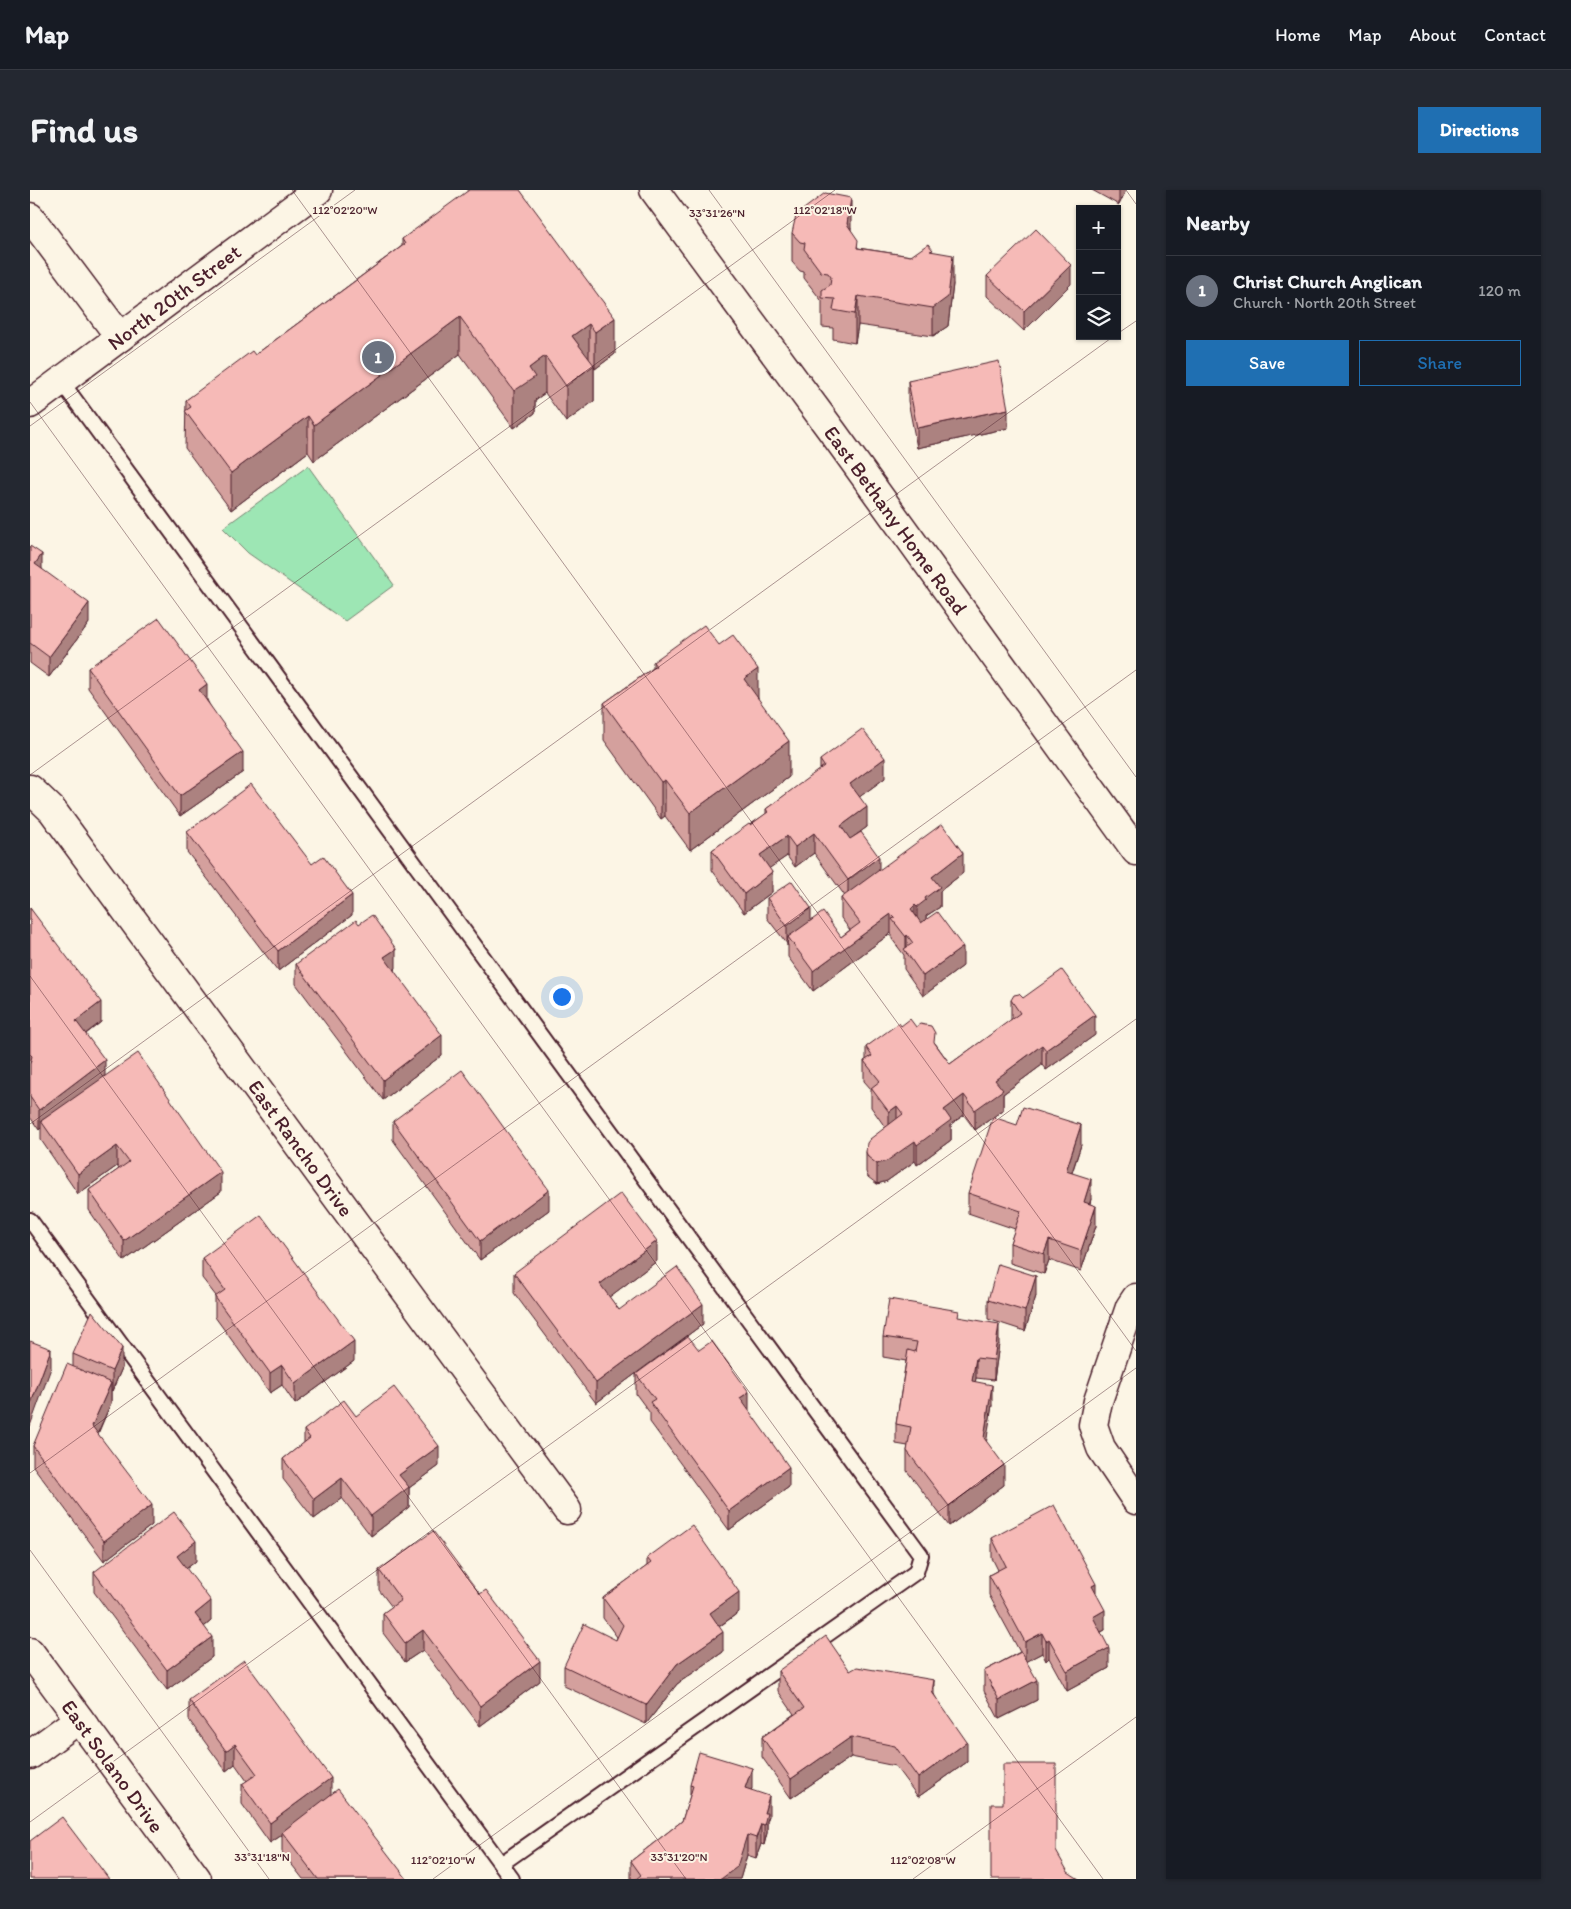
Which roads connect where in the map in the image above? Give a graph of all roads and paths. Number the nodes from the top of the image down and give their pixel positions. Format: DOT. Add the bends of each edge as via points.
graph roads {
  1 [pos="654,190"];
  2 [pos="308,193"];
  3 [pos="30,217"];
  4 [pos="120,337"];
  5 [pos="61,381"];
  6 [pos="30,404"];
  7 [pos="30,789"];
  8 [pos="1136,851"];
  9 [pos="30,1220"];
  10 [pos="1136,1298"];
  11 [pos="1136,1500"];
  12 [pos="567,1510"];
  13 [pos="30,1652"];
  14 [pos="79,1719"];
  15 [pos="30,1755"];
  16 [pos="500,1864"];
  17 [pos="197,1879"];
  18 [pos="512,1879"];
  1 -- 8 [label="street, East Bethany Home Road"];
  2 -- 4 [label="street, North 20th Street"];
  3 -- 4 [label="street"];
  4 -- 5 [label="street, North 20th Street"];
  5 -- 6 [label="street, North 20th Street"];
  5 -- 16 [label="lane" via="921,1555 916,1572"];
  7 -- 12 [label="street, East Rancho Drive" via="52,810"];
  9 -- 16 [label="lane"];
  10 -- 11 [label="street" via="1130,1307 1098,1401 1093,1425 1101,1448"];
  13 -- 14 [label="street, East Solano Drive"];
  14 -- 15 [label="street"];
  14 -- 17 [label="street, East Solano Drive"];
  16 -- 18 [label="lane"];
}
